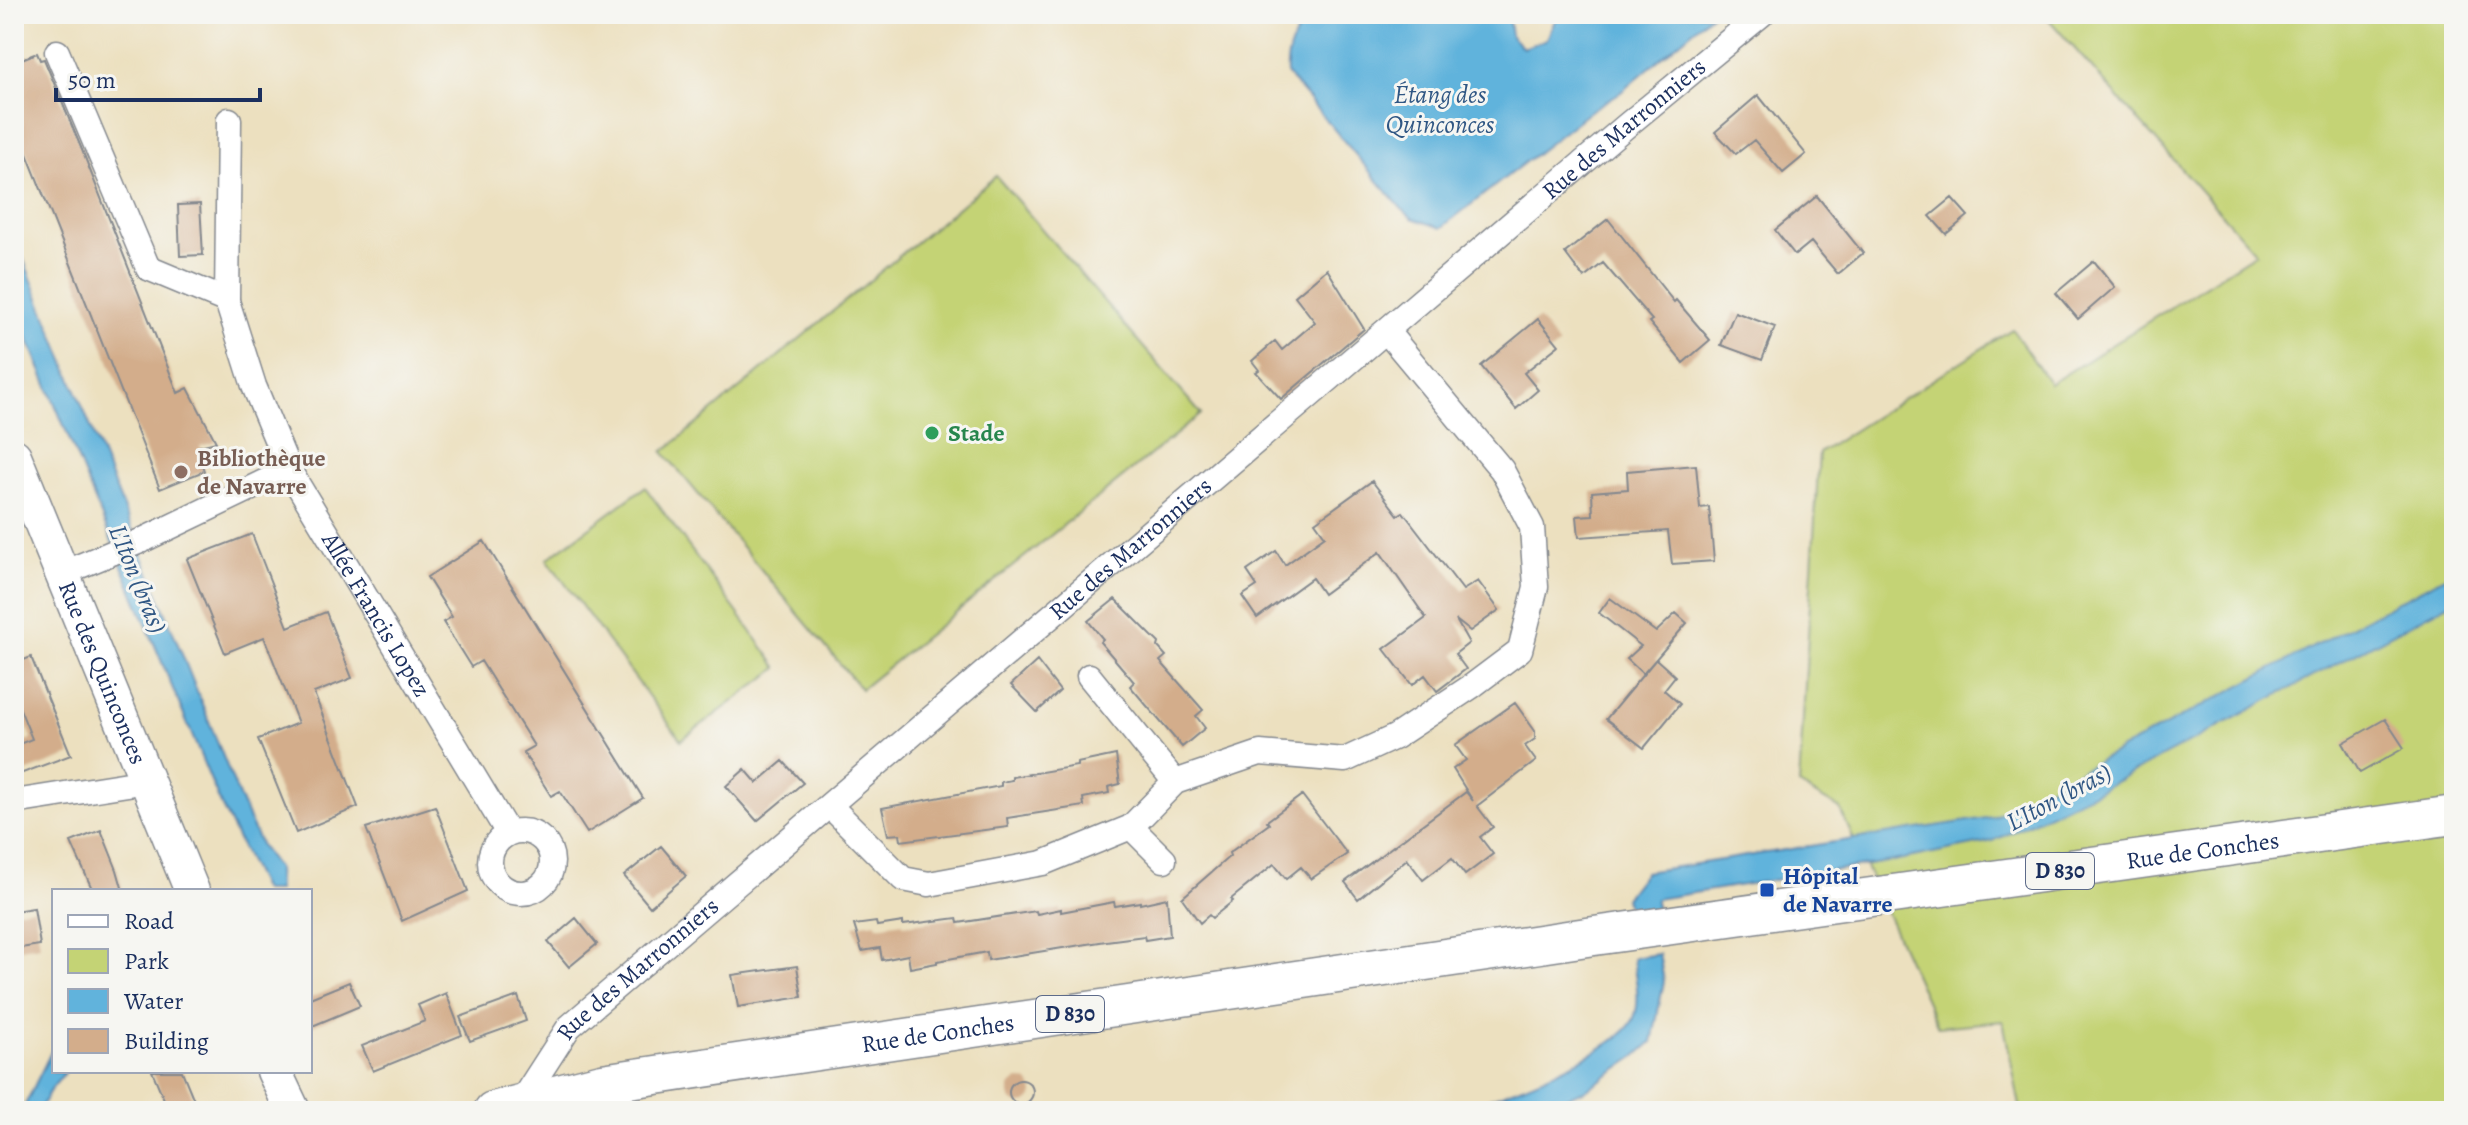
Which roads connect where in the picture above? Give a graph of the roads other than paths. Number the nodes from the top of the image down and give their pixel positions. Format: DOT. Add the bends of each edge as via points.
graph roads {
  1 [pos="1762,14"];
  2 [pos="57,52"];
  3 [pos="229,120"];
  4 [pos="227,301"];
  5 [pos="1387,332"];
  6 [pos="14,456"];
  7 [pos="289,470"];
  8 [pos="63,573"];
  9 [pos="1089,676"];
  10 [pos="147,781"];
  11 [pos="1175,782"];
  12 [pos="14,802"];
  13 [pos="830,806"];
  14 [pos="2454,815"];
  15 [pos="1131,827"];
  16 [pos="508,833"];
  17 [pos="1164,860"];
  18 [pos="191,889"];
  19 [pos="275,1073"];
  20 [pos="506,1107"];
  21 [pos="293,1111"];
  1 -- 5 [label="street, Rue des Marronniers"];
  2 -- 4 [label="street" via="148,268"];
  3 -- 4 [label="street, Allée Francis Lopez"];
  4 -- 7 [label="street, Allée Francis Lopez"];
  5 -- 11 [label="street" via="1502,470 1532,527 1536,587 1520,650 1395,737 1345,760 1260,753"];
  5 -- 13 [label="street, Rue des Marronniers"];
  6 -- 8 [label="street, Rue des Quinconces"];
  7 -- 8 [label="street"];
  7 -- 16 [label="street, Allée Francis Lopez"];
  8 -- 10 [label="street, Rue des Quinconces"];
  9 -- 11 [label="street"];
  10 -- 12 [label="street"];
  10 -- 18 [label="street, Rue des Quinconces"];
  11 -- 15 [label="street"];
  13 -- 15 [label="street" via="903,879 929,884 1043,863"];
  13 -- 20 [label="street, Rue des Marronniers" via="569,1027"];
  14 -- 20 [label="main road, Rue de Conches / D 830" via="616,1081"];
  15 -- 17 [label="street"];
  19 -- 21 [label="street"];
}
